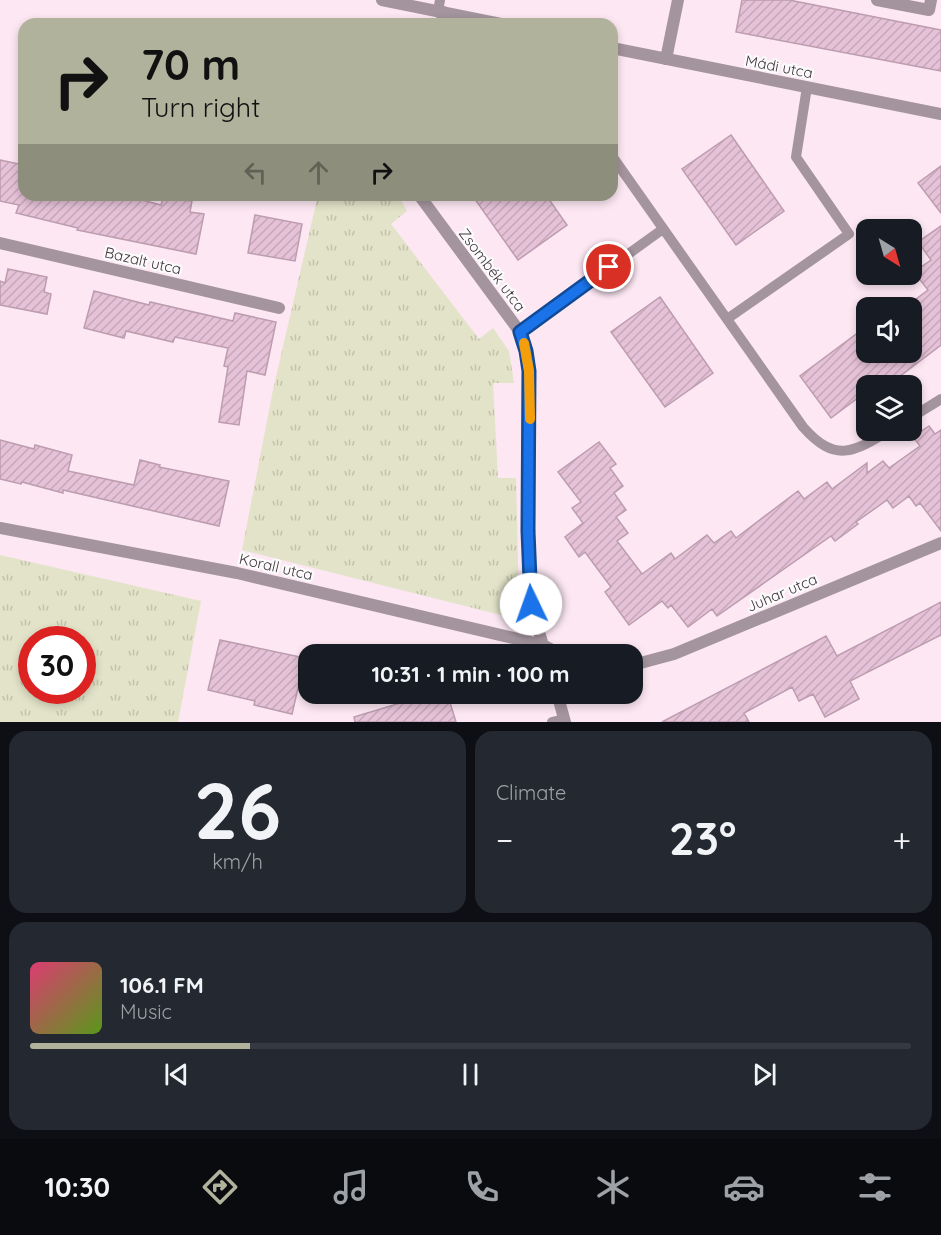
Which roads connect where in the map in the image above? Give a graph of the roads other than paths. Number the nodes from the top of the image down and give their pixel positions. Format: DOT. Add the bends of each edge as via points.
graph roads {
  1 [pos="382,0"];
  2 [pos="678,0"];
  3 [pos="877,0"];
  4 [pos="931,0"];
  5 [pos="441,12"];
  6 [pos="471,18"];
  7 [pos="618,49"];
  8 [pos="666,59"];
  9 [pos="807,87"];
  10 [pos="941,114"];
  11 [pos="618,164"];
  12 [pos="423,201"];
  13 [pos="663,228"];
  14 [pos="0,243"];
  15 [pos="279,308"];
  16 [pos="727,319"];
  17 [pos="520,332"];
  18 [pos="941,399"];
  19 [pos="922,411"];
  20 [pos="870,441"];
  21 [pos="0,528"];
  22 [pos="941,543"];
  23 [pos="520,644"];
  24 [pos="542,644"];
  25 [pos="643,662"];
  26 [pos="558,704"];
  27 [pos="560,721"];
  1 -- 5 [label="street"];
  2 -- 8 [label="street"];
  3 -- 4 [label="street" via="929,10"];
  5 -- 6 [label="street"];
  7 -- 8 [label="street, Mádi utca"];
  8 -- 9 [label="street, Mádi utca"];
  9 -- 10 [label="street, Mádi utca"];
  9 -- 16 [label="lane" via="796,157 849,234"];
  11 -- 13 [label="lane"];
  12 -- 17 [label="street, Zsombék utca"];
  13 -- 16 [label="lane"];
  13 -- 17 [label="lane"];
  14 -- 15 [label="street, Bazalt utca"];
  16 -- 20 [label="lane" via="803,427 824,447 833,451 857,448"];
  17 -- 24 [label="street, Zsombék utca" via="529,371 531,604"];
  18 -- 19 [label="lane"];
  21 -- 23 [label="street, Korall utca" via="237,573"];
  22 -- 25 [label="street, Juhar utca" via="674,654"];
  26 -- 27 [label="street"];
}
